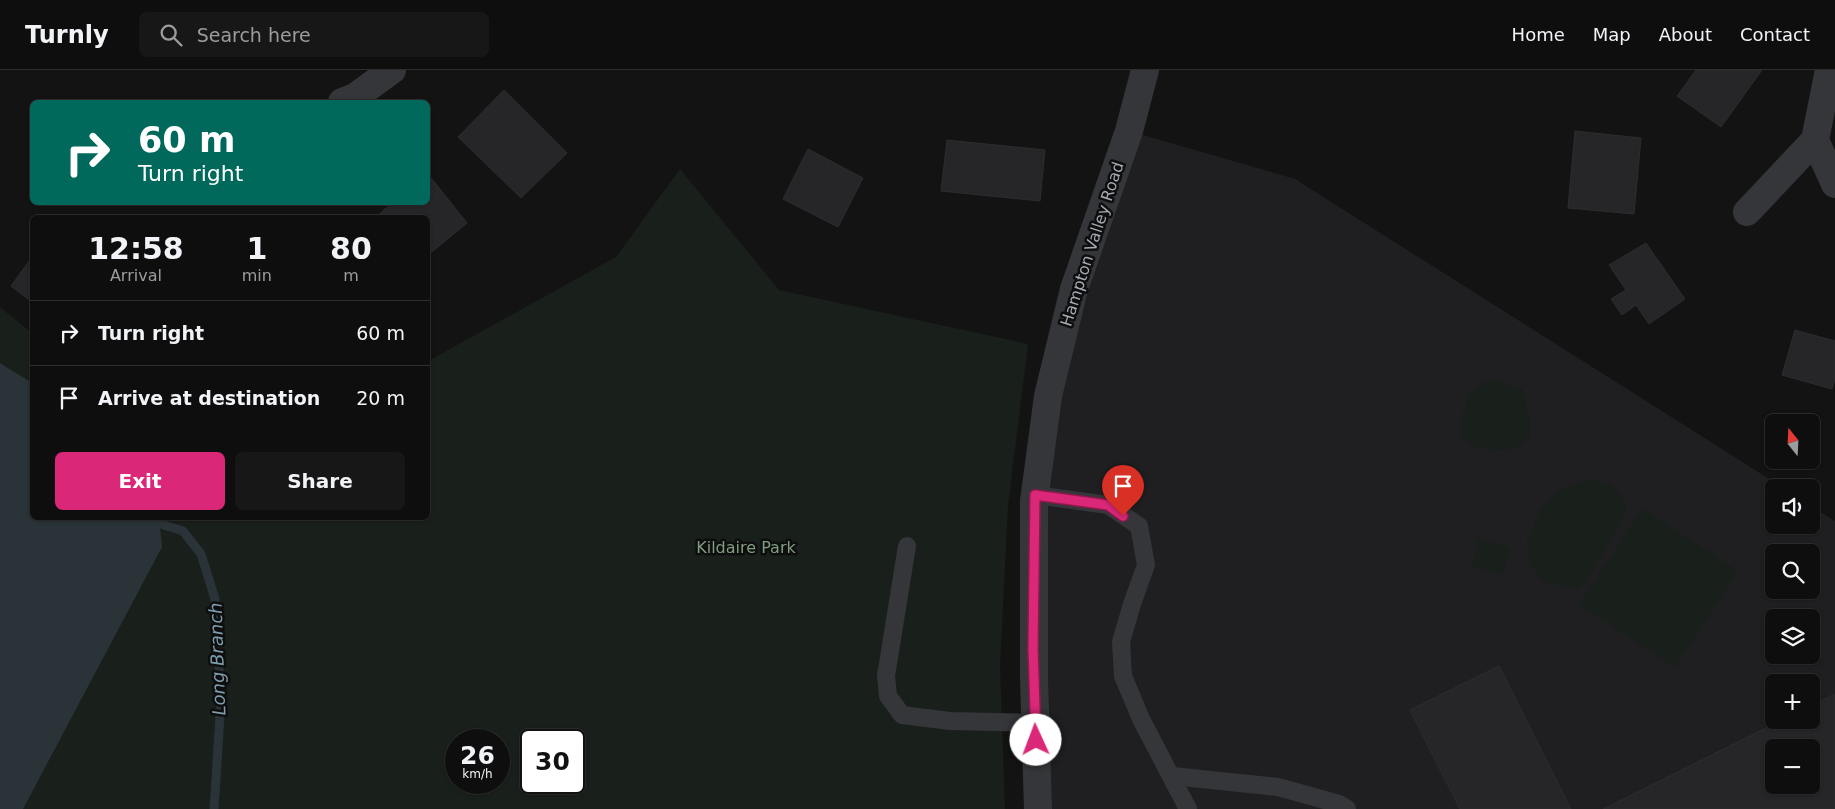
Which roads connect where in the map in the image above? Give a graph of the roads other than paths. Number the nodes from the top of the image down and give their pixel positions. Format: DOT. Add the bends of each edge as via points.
graph roads {
  1 [pos="392,70"];
  2 [pos="1145,70"];
  3 [pos="1829,70"];
  4 [pos="347,100"];
  5 [pos="1815,140"];
  6 [pos="1835,184"];
  7 [pos="1747,212"];
  8 [pos="1035,495"];
  9 [pos="907,546"];
  10 [pos="1035,723"];
  11 [pos="1172,776"];
  12 [pos="1038,809"];
  13 [pos="1188,809"];
  14 [pos="1347,809"];
  1 -- 4 [label="street"];
  2 -- 8 [label="street, Hampton Valley Road" via="1129,131 1074,289 1048,396"];
  3 -- 5 [label="street"];
  5 -- 6 [label="street"];
  5 -- 7 [label="street"];
  8 -- 10 [label="street, Hampton Valley Road"];
  8 -- 11 [label="lane" via="1108,505 1139,526 1146,565 1121,642 1123,676 1141,719"];
  9 -- 10 [label="lane" via="886,676 888,696 902,714 950,721"];
  10 -- 12 [label="street, Hampton Valley Road"];
  11 -- 13 [label="lane"];
  11 -- 14 [label="lane" via="1278,787"];
}
